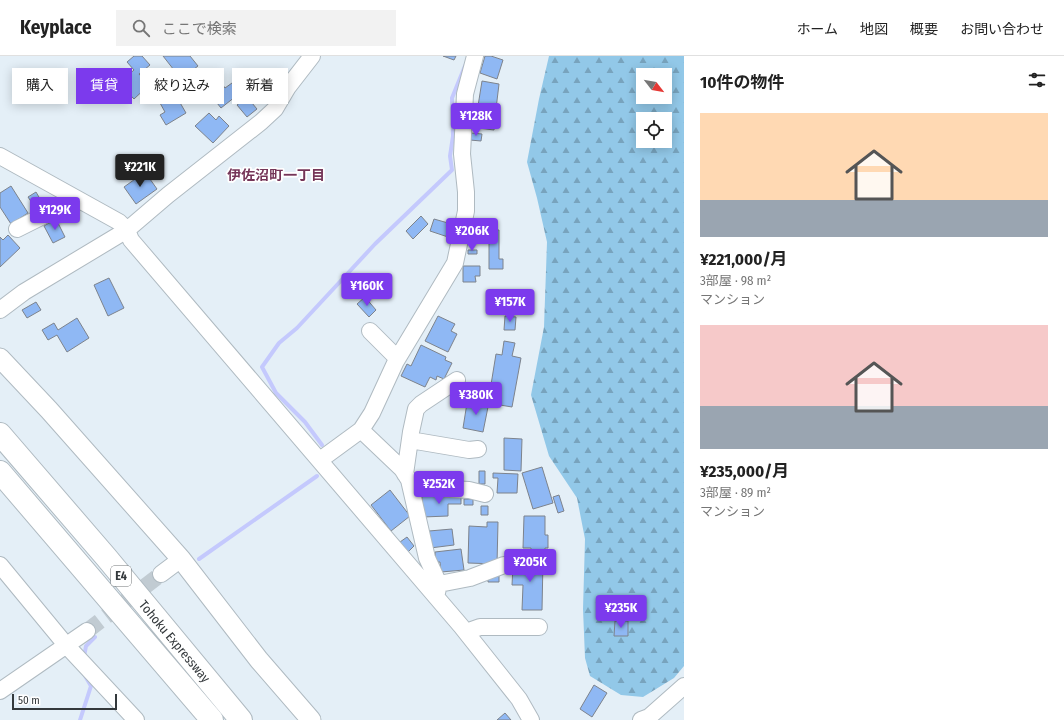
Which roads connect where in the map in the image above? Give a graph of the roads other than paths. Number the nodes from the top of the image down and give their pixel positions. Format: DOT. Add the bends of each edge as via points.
graph roads {
  1 [pos="312,56"];
  2 [pos="475,56"];
  3 [pos="0,156"];
  4 [pos="74,197"];
  5 [pos="17,229"];
  6 [pos="127,230"];
  7 [pos="0,310"];
  8 [pos="370,331"];
  9 [pos="0,358"];
  10 [pos="397,358"];
  11 [pos="457,380"];
  12 [pos="361,430"];
  13 [pos="0,434"];
  14 [pos="410,440"];
  15 [pos="478,449"];
  16 [pos="320,460"];
  17 [pos="0,472"];
  18 [pos="408,480"];
  19 [pos="485,494"];
  20 [pos="181,558"];
  21 [pos="0,565"];
  22 [pos="504,565"];
  23 [pos="161,574"];
  24 [pos="438,591"];
  25 [pos="539,627"];
  26 [pos="87,631"];
  27 [pos="466,632"];
  28 [pos="66,646"];
  29 [pos="684,686"];
  30 [pos="0,691"];
  31 [pos="136,720"];
  32 [pos="212,720"];
  33 [pos="241,720"];
  34 [pos="311,720"];
  35 [pos="531,720"];
  36 [pos="641,720"];
  1 -- 6 [label="street" via="275,109"];
  2 -- 10 [label="street" via="465,94 462,154 466,211 455,263"];
  3 -- 4 [label="street"];
  4 -- 5 [label="street"];
  4 -- 6 [label="street" via="119,222"];
  6 -- 7 [label="street" via="24,292"];
  6 -- 16 [label="street" via="131,240"];
  8 -- 10 [label="street"];
  9 -- 20 [label="street"];
  10 -- 12 [label="street" via="372,413"];
  11 -- 14 [label="street" via="416,409"];
  12 -- 16 [label="street"];
  12 -- 18 [label="street"];
  13 -- 33 [label="highway, Tohoku Expressway / E4"];
  14 -- 15 [label="street" via="469,450"];
  14 -- 18 [label="street"];
  16 -- 24 [label="street"];
  17 -- 32 [label="highway, Tohoku Expressway / E4"];
  18 -- 19 [label="street"];
  18 -- 24 [label="street" via="427,558"];
  20 -- 23 [label="street"];
  20 -- 34 [label="street" via="259,660"];
  21 -- 28 [label="street"];
  22 -- 24 [label="street"];
  24 -- 27 [label="street"];
  25 -- 27 [label="street" via="480,627"];
  26 -- 28 [label="street"];
  27 -- 35 [label="street" via="519,699"];
  28 -- 30 [label="street"];
  28 -- 31 [label="street"];
  29 -- 36 [label="street" via="649,717"];
}
